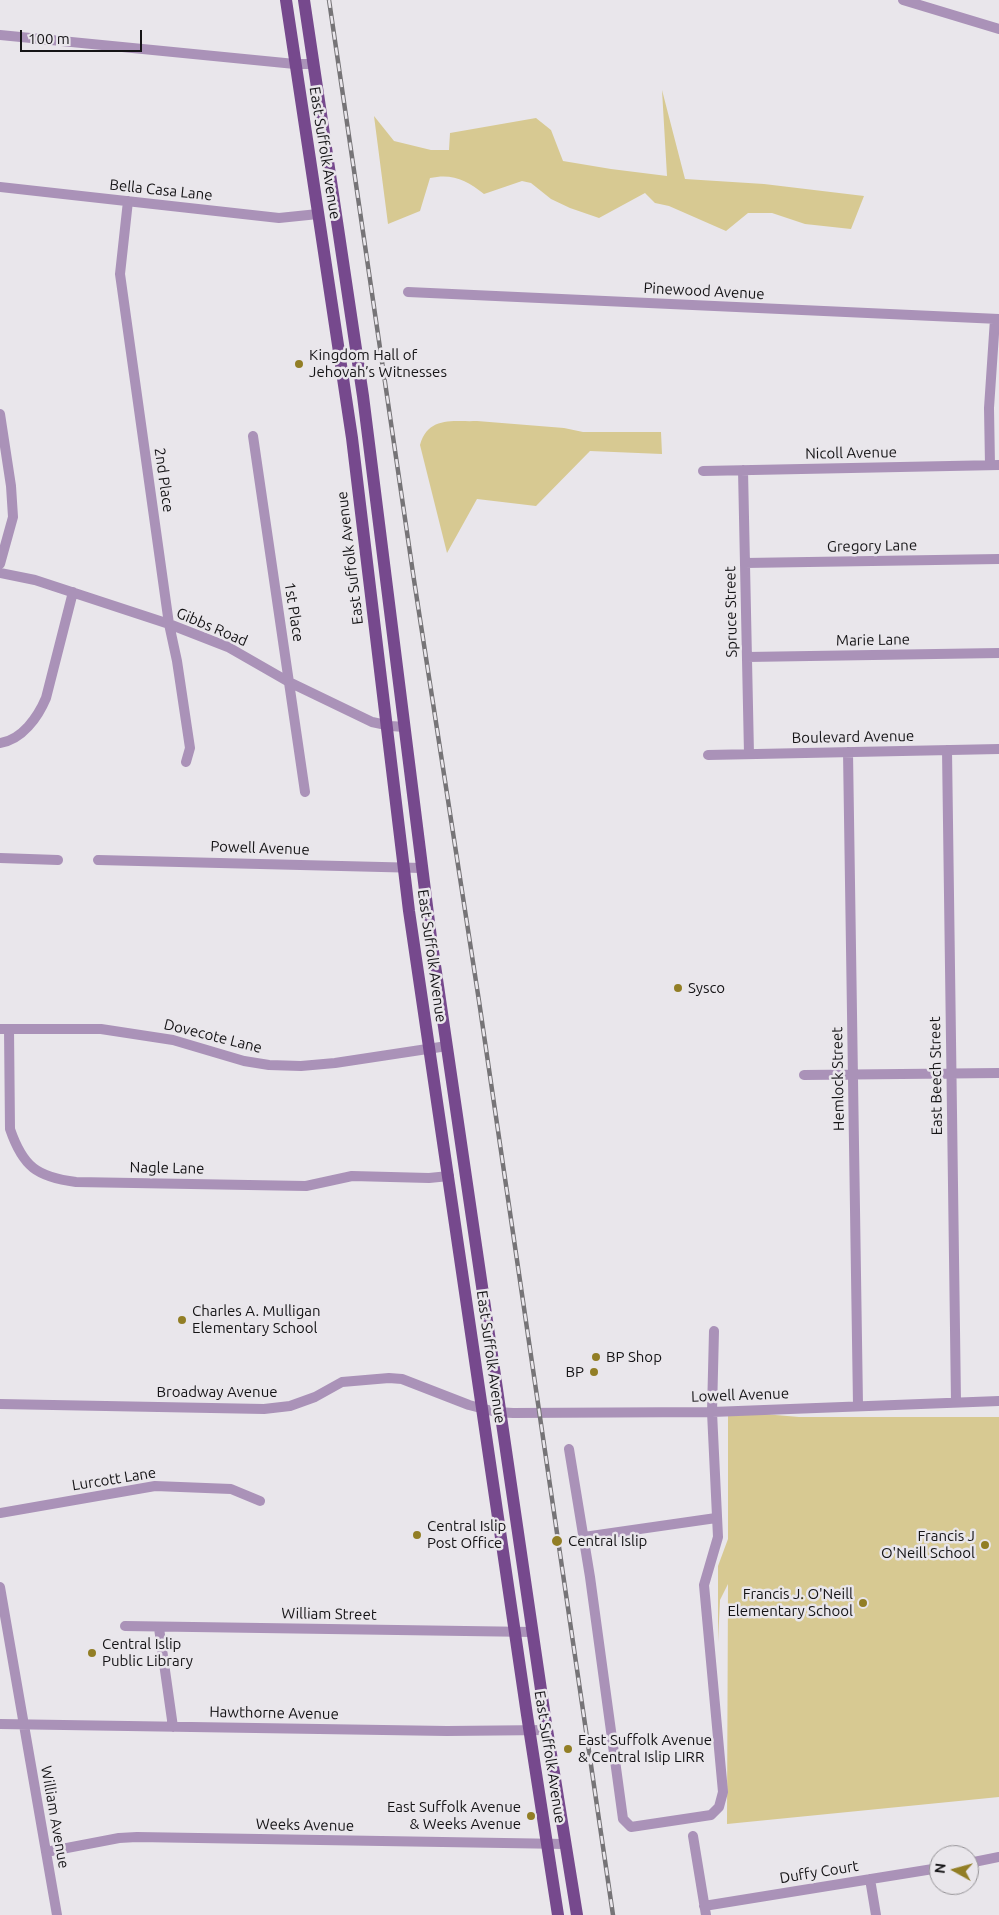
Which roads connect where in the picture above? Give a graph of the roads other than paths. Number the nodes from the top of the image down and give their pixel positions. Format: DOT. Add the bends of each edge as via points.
graph roads {
  1 [pos="286,0"];
  2 [pos="304,0"];
  3 [pos="903,0"];
  4 [pos="999,29"];
  5 [pos="0,35"];
  6 [pos="295,64"];
  7 [pos="314,64"];
  8 [pos="0,187"];
  9 [pos="128,201"];
  10 [pos="318,214"];
  11 [pos="408,292"];
  12 [pos="997,319"];
  13 [pos="0,414"];
  14 [pos="252,436"];
  15 [pos="3,452"];
  16 [pos="995,465"];
  17 [pos="743,470"];
  18 [pos="703,471"];
  19 [pos="999,559"];
  20 [pos="745,563"];
  21 [pos="0,564"];
  22 [pos="0,573"];
  23 [pos="73,592"];
  24 [pos="169,624"];
  25 [pos="999,652"];
  26 [pos="747,657"];
  27 [pos="289,682"];
  28 [pos="386,725"];
  29 [pos="404,727"];
  30 [pos="0,743"];
  31 [pos="999,749"];
  32 [pos="947,750"];
  33 [pos="848,752"];
  34 [pos="749,754"];
  35 [pos="708,755"];
  36 [pos="186,762"];
  37 [pos="305,792"];
  38 [pos="0,858"];
  39 [pos="58,860"];
  40 [pos="98,860"];
  41 [pos="403,868"];
  42 [pos="422,868"];
  43 [pos="5,1029"];
  44 [pos="448,1046"];
  45 [pos="430,1048"];
  46 [pos="951,1073"];
  47 [pos="999,1073"];
  48 [pos="853,1074"];
  49 [pos="804,1075"];
  50 [pos="449,1176"];
  51 [pos="714,1332"];
  52 [pos="999,1401"];
  53 [pos="956,1402"];
  54 [pos="0,1404"];
  55 [pos="858,1405"];
  56 [pos="482,1409"];
  57 [pos="501,1412"];
  58 [pos="712,1412"];
  59 [pos="569,1449"];
  60 [pos="260,1501"];
  61 [pos="0,1513"];
  62 [pos="716,1518"];
  63 [pos="584,1537"];
  64 [pos="0,1587"];
  65 [pos="125,1626"];
  66 [pos="159,1628"];
  67 [pos="515,1632"];
  68 [pos="533,1632"];
  69 [pos="0,1724"];
  70 [pos="24,1724"];
  71 [pos="173,1727"];
  72 [pos="530,1730"];
  73 [pos="548,1730"];
  74 [pos="694,1836"];
  75 [pos="565,1844"];
  76 [pos="547,1845"];
  77 [pos="46,1852"];
  78 [pos="999,1857"];
  79 [pos="979,1860"];
  80 [pos="929,1870"];
  81 [pos="870,1879"];
  82 [pos="705,1910"];
  83 [pos="57,1915"];
  84 [pos="558,1915"];
  85 [pos="577,1915"];
  86 [pos="876,1915"];
  1 -- 6 [label="main road, East Suffolk Avenue"];
  2 -- 7 [label="main road, East Suffolk Avenue"];
  3 -- 4 [label="street"];
  5 -- 6 [label="street"];
  6 -- 7 [label="street"];
  6 -- 10 [label="main road, East Suffolk Avenue"];
  7 -- 29 [label="main road, East Suffolk Avenue" via="366,414"];
  8 -- 9 [label="street, Bella Casa Lane"];
  9 -- 10 [label="street, Bella Casa Lane" via="279,218"];
  9 -- 24 [label="street, 2nd Place" via="120,274"];
  10 -- 28 [label="main road, East Suffolk Avenue" via="354,456"];
  11 -- 12 [label="street, Pinewood Avenue"];
  12 -- 16 [label="street" via="989,408"];
  13 -- 15 [label="street"];
  14 -- 27 [label="street, 1st Place"];
  15 -- 21 [label="street" via="11,486 13,517"];
  16 -- 17 [label="street, Nicoll Avenue"];
  17 -- 18 [label="street, Nicoll Avenue"];
  17 -- 20 [label="street, Spruce Street"];
  19 -- 20 [label="street, Gregory Lane"];
  20 -- 26 [label="street, Spruce Street"];
  22 -- 23 [label="street, Gibbs Road"];
  23 -- 24 [label="street, Gibbs Road"];
  23 -- 30 [label="street" via="39,715 22,733"];
  24 -- 27 [label="street, Gibbs Road" via="228,647"];
  24 -- 36 [label="street, 2nd Place" via="190,748"];
  25 -- 26 [label="street, Marie Lane"];
  26 -- 34 [label="street, Spruce Street"];
  27 -- 28 [label="street, Gibbs Road" via="372,722"];
  27 -- 37 [label="street, 1st Place"];
  28 -- 29 [label="street, Gibbs Road"];
  28 -- 41 [label="main road, East Suffolk Avenue"];
  29 -- 42 [label="main road, East Suffolk Avenue"];
  31 -- 32 [label="street, Boulevard Avenue"];
  32 -- 33 [label="street, Boulevard Avenue"];
  32 -- 46 [label="street, East Beech Street"];
  33 -- 34 [label="street, Boulevard Avenue"];
  33 -- 48 [label="street, Hemlock Street"];
  34 -- 35 [label="street, Boulevard Avenue"];
  38 -- 39 [label="street"];
  40 -- 41 [label="street, Powell Avenue"];
  41 -- 42 [label="street, Powell Avenue"];
  41 -- 45 [label="main road, East Suffolk Avenue"];
  42 -- 44 [label="main road, East Suffolk Avenue"];
  43 -- 45 [label="street, Dovecote Lane" via="101,1029 174,1040 220,1055 269,1065 335,1063"];
  43 -- 50 [label="street, Nagle Lane" via="10,1129 24,1159 39,1174 76,1182 306,1186 352,1176"];
  44 -- 45 [label="street, Dovecote Lane"];
  44 -- 57 [label="main road, East Suffolk Avenue"];
  45 -- 50 [label="main road, East Suffolk Avenue"];
  46 -- 47 [label="street"];
  46 -- 48 [label="street"];
  46 -- 53 [label="street, East Beech Street"];
  48 -- 49 [label="street"];
  48 -- 55 [label="street, Hemlock Street"];
  50 -- 56 [label="main road, East Suffolk Avenue"];
  51 -- 58 [label="street"];
  52 -- 53 [label="street, Lowell Avenue"];
  53 -- 55 [label="street, Lowell Avenue"];
  54 -- 56 [label="street, Broadway Avenue" via="264,1409 290,1406 342,1382 389,1378 402,1379"];
  55 -- 58 [label="street, Lowell Avenue"];
  56 -- 57 [label="street, Lowell Avenue"];
  56 -- 67 [label="main road, East Suffolk Avenue"];
  57 -- 58 [label="street, Lowell Avenue"];
  57 -- 68 [label="main road, East Suffolk Avenue"];
  58 -- 62 [label="street"];
  59 -- 63 [label="street"];
  60 -- 61 [label="street, Lurcott Lane" via="231,1489 155,1486"];
  62 -- 63 [label="street"];
  62 -- 63 [label="street" via="718,1536 704,1585 723,1792 719,1807 710,1815 631,1827 623,1819 620,1807"];
  64 -- 70 [label="street, William Avenue"];
  65 -- 66 [label="street, William Street"];
  66 -- 67 [label="street, William Street"];
  66 -- 71 [label="street"];
  67 -- 68 [label="street, William Street"];
  67 -- 72 [label="main road, East Suffolk Avenue"];
  68 -- 73 [label="main road, East Suffolk Avenue"];
  69 -- 70 [label="street, Hawthorne Avenue"];
  70 -- 71 [label="street, Hawthorne Avenue"];
  70 -- 77 [label="street, William Avenue"];
  71 -- 72 [label="street, Hawthorne Avenue"];
  72 -- 73 [label="street, Hawthorne Avenue"];
  72 -- 76 [label="main road, East Suffolk Avenue"];
  73 -- 75 [label="main road, East Suffolk Avenue"];
  74 -- 82 [label="street"];
  75 -- 76 [label="street, Weeks Avenue"];
  75 -- 85 [label="main road, East Suffolk Avenue"];
  76 -- 77 [label="street, Weeks Avenue" via="138,1837"];
  76 -- 84 [label="main road, East Suffolk Avenue"];
  77 -- 83 [label="street, William Avenue"];
  78 -- 79 [label="street"];
  80 -- 81 [label="street, Duffy Court"];
  81 -- 82 [label="street, Duffy Court"];
  81 -- 86 [label="street"];
}
